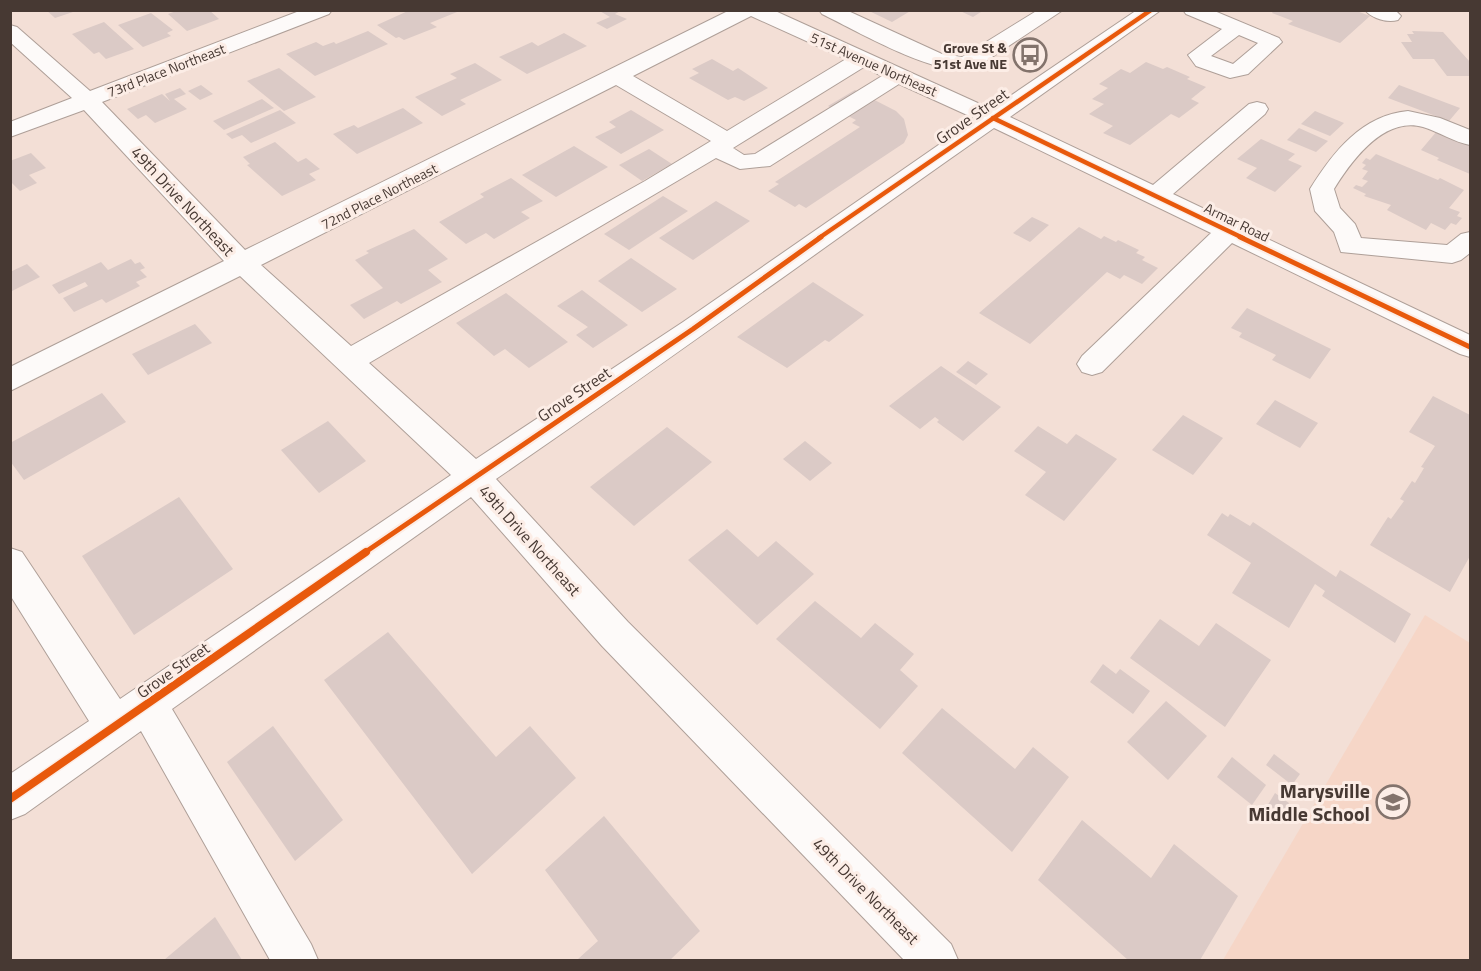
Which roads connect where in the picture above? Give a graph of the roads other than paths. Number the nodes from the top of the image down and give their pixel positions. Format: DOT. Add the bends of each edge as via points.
graph roads {
  1 [pos="322,10"];
  2 [pos="747,10"];
  3 [pos="754,10"];
  4 [pos="829,10"];
  5 [pos="1053,10"];
  6 [pos="1151,10"];
  7 [pos="1193,10"];
  8 [pos="1237,27"];
  9 [pos="10,31"];
  10 [pos="862,59"];
  11 [pos="898,75"];
  12 [pos="617,76"];
  13 [pos="87,100"];
  14 [pos="1257,109"];
  15 [pos="993,118"];
  16 [pos="10,130"];
  17 [pos="1470,138"];
  18 [pos="723,145"];
  19 [pos="1156,196"];
  20 [pos="1229,231"];
  21 [pos="1470,240"];
  22 [pos="1350,246"];
  23 [pos="243,264"];
  24 [pos="1324,277"];
  25 [pos="1470,347"];
  26 [pos="348,361"];
  27 [pos="1092,364"];
  28 [pos="10,380"];
  29 [pos="474,477"];
  30 [pos="13,566"];
  31 [pos="131,715"];
  32 [pos="10,799"];
  33 [pos="295,960"];
  34 [pos="935,960"];
  1 -- 13 [label="street, 73rd Place Northeast"];
  2 -- 12 [label="street, 72nd Place Northeast"];
  3 -- 10 [label="street, 51st Avenue Northeast"];
  4 -- 5 [label="street" via="937,60 966,64"];
  6 -- 15 [label="street, Grove Street"];
  7 -- 8 [label="street"];
  9 -- 13 [label="street, 49th Drive Northeast"];
  10 -- 11 [label="street, 51st Avenue Northeast"];
  10 -- 18 [label="street"];
  11 -- 15 [label="street, 51st Avenue Northeast"];
  11 -- 18 [label="street" via="761,161 740,162"];
  12 -- 18 [label="street"];
  12 -- 23 [label="street, 72nd Place Northeast"];
  13 -- 16 [label="street, 73rd Place Northeast"];
  13 -- 23 [label="street, 49th Drive Northeast"];
  14 -- 19 [label="street"];
  15 -- 19 [label="street, Armar Road"];
  15 -- 29 [label="street, Grove Street" via="693,330"];
  17 -- 22 [label="street" via="1408,117 1391,120 1370,132 1322,189 1328,211 1346,230"];
  18 -- 26 [label="street"];
  19 -- 20 [label="street, Armar Road"];
  20 -- 24 [label="street, Armar Road"];
  20 -- 27 [label="street"];
  21 -- 22 [label="street" via="1452,254"];
  22 -- 24 [label="street"];
  23 -- 26 [label="street, 49th Drive Northeast"];
  23 -- 28 [label="street, 72nd Place Northeast"];
  24 -- 25 [label="street, Armar Road"];
  26 -- 29 [label="street, 49th Drive Northeast"];
  29 -- 31 [label="street, Grove Street"];
  29 -- 34 [label="street, 49th Drive Northeast" via="615,634"];
  30 -- 31 [label="street"];
  31 -- 32 [label="street, Grove Street"];
  31 -- 33 [label="street"];
}
